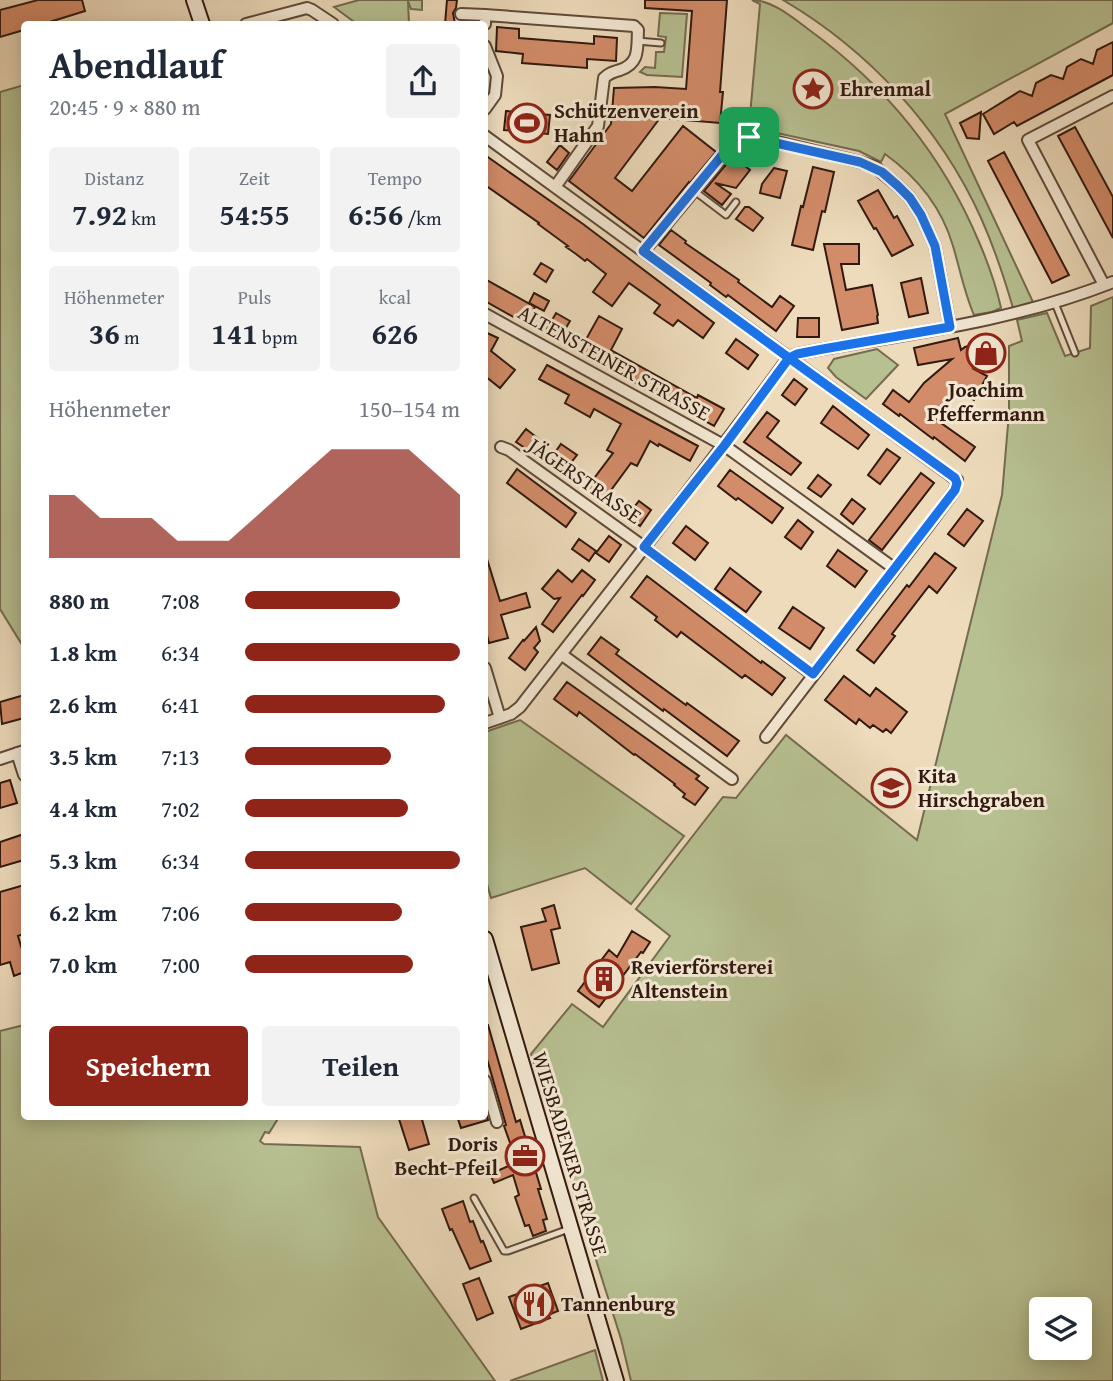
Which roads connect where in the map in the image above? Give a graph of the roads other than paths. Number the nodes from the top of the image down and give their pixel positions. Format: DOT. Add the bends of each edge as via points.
graph roads {
  1 [pos="195,2"];
  2 [pos="461,14"];
  3 [pos="485,20"];
  4 [pos="201,21"];
  5 [pos="258,21"];
  6 [pos="328,21"];
  7 [pos="637,41"];
  8 [pos="661,43"];
  9 [pos="488,54"];
  10 [pos="1113,96"];
  11 [pos="488,104"];
  12 [pos="488,138"];
  13 [pos="555,187"];
  14 [pos="693,190"];
  15 [pos="736,202"];
  16 [pos="643,251"];
  17 [pos="1108,284"];
  18 [pos="1055,303"];
  19 [pos="488,316"];
  20 [pos="950,327"];
  21 [pos="1075,353"];
  22 [pos="789,358"];
  23 [pos="724,446"];
  24 [pos="501,447"];
  25 [pos="644,547"];
  26 [pos="895,569"];
  27 [pos="561,654"];
  28 [pos="813,674"];
  29 [pos="488,678"];
  30 [pos="500,718"];
  31 [pos="488,722"];
  32 [pos="766,737"];
  33 [pos="21,752"];
  34 [pos="0,759"];
  35 [pos="732,779"];
  36 [pos="488,949"];
  37 [pos="488,1091"];
  38 [pos="497,1122"];
  39 [pos="474,1198"];
  40 [pos="571,1229"];
  41 [pos="616,1381"];
  1 -- 4 [label="main road"];
  2 -- 3 [label="street"];
  3 -- 7 [label="street" via="634,26"];
  5 -- 6 [label="street" via="307,9"];
  7 -- 8 [label="lane"];
  7 -- 13 [label="street" via="634,62 604,78 598,126"];
  9 -- 11 [label="street" via="497,76 495,95"];
  10 -- 17 [label="street" via="1028,140"];
  12 -- 13 [label="street"];
  13 -- 16 [label="street"];
  14 -- 15 [label="lane" via="726,215"];
  14 -- 16 [label="street"];
  14 -- 20 [label="street" via="732,143 749,137 874,167 910,198 921,215 935,246"];
  16 -- 22 [label="street"];
  17 -- 18 [label="street"];
  18 -- 20 [label="street"];
  18 -- 21 [label="lane"];
  19 -- 23 [label="street, ALTENSTEINER STRASSE"];
  20 -- 22 [label="street"];
  22 -- 23 [label="street"];
  22 -- 26 [label="street" via="955,478 955,490"];
  23 -- 25 [label="street"];
  23 -- 26 [label="street, ALTENSTEINER STRASSE"];
  24 -- 25 [label="street, JÄGERSTRASSE"];
  25 -- 27 [label="street"];
  25 -- 28 [label="street, JÄGERSTRASSE"];
  26 -- 28 [label="street"];
  27 -- 30 [label="street" via="520,708"];
  27 -- 35 [label="street"];
  28 -- 32 [label="street"];
  29 -- 30 [label="street"];
  30 -- 31 [label="street"];
  33 -- 34 [label="street"];
  36 -- 40 [label="main road, WIESBADENER STRASSE"];
  37 -- 38 [label="street"];
  39 -- 40 [label="lane" via="504,1251"];
  40 -- 41 [label="main road, WIESBADENER STRASSE"];
}
